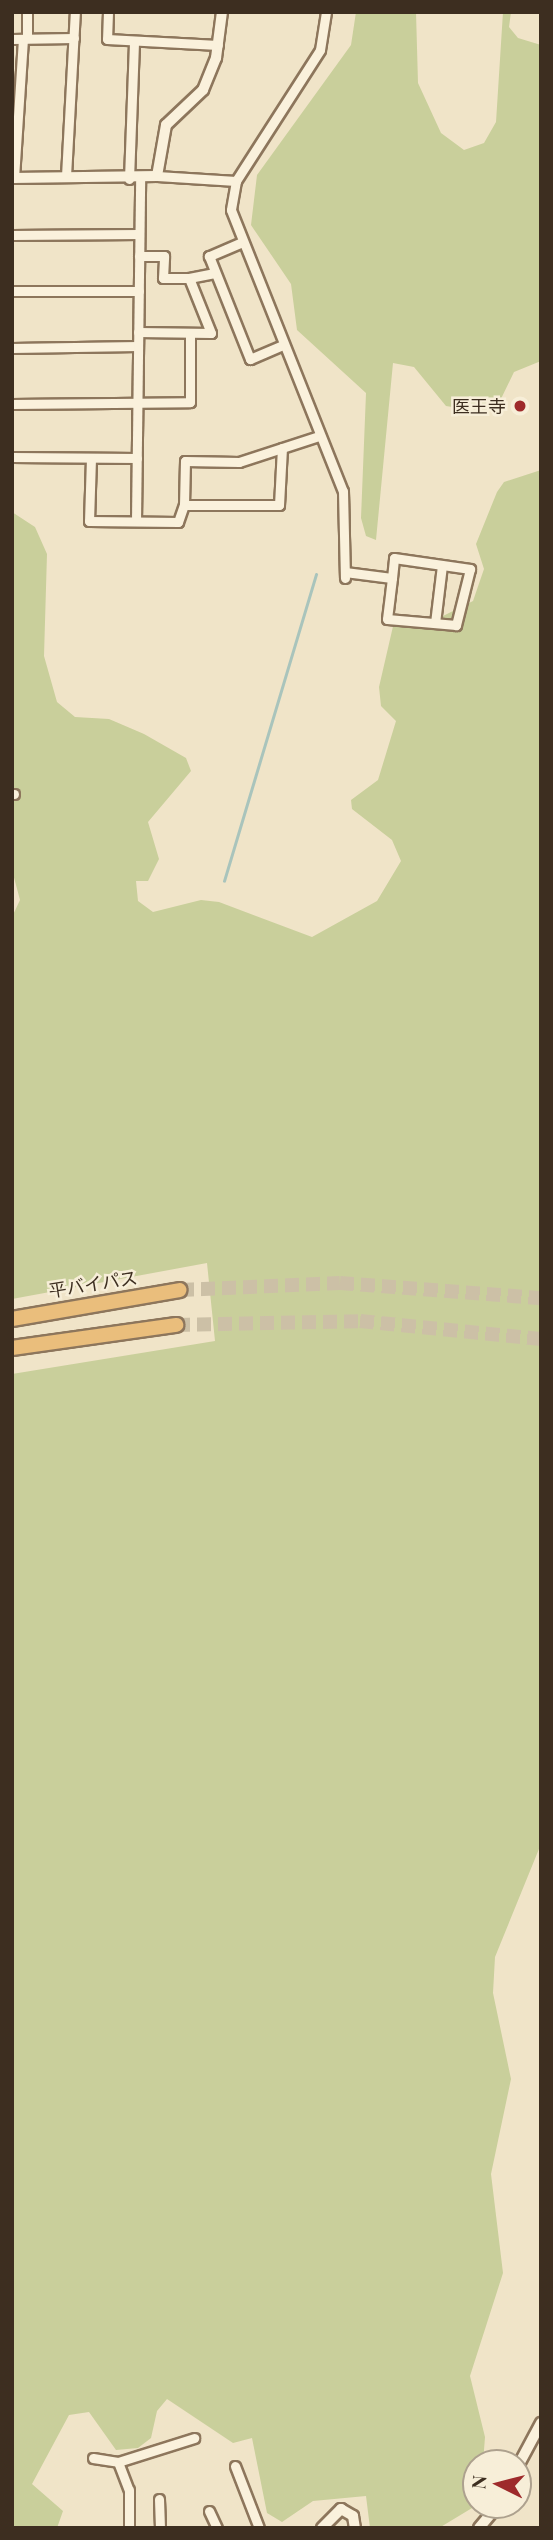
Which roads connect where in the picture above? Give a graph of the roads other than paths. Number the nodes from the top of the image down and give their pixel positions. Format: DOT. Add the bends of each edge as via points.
graph roads {
  1 [pos="27,12"];
  2 [pos="75,12"];
  3 [pos="108,12"];
  4 [pos="222,12"];
  5 [pos="326,12"];
  6 [pos="25,38"];
  7 [pos="74,38"];
  8 [pos="12,39"];
  9 [pos="134,41"];
  10 [pos="218,45"];
  11 [pos="16,105"];
  12 [pos="66,176"];
  13 [pos="157,176"];
  14 [pos="13,178"];
  15 [pos="134,179"];
  16 [pos="236,181"];
  17 [pos="139,234"];
  18 [pos="12,235"];
  19 [pos="240,243"];
  20 [pos="139,256"];
  21 [pos="215,273"];
  22 [pos="189,278"];
  23 [pos="12,291"];
  24 [pos="139,291"];
  25 [pos="138,332"];
  26 [pos="190,333"];
  27 [pos="138,345"];
  28 [pos="281,346"];
  29 [pos="12,348"];
  30 [pos="138,402"];
  31 [pos="12,404"];
  32 [pos="319,436"];
  33 [pos="282,449"];
  34 [pos="12,457"];
  35 [pos="91,458"];
  36 [pos="137,458"];
  37 [pos="184,505"];
  38 [pos="136,521"];
  39 [pos="442,565"];
  40 [pos="392,578"];
  41 [pos="435,623"];
  42 [pos="180,1290"];
  43 [pos="12,1319"];
  44 [pos="176,1325"];
  45 [pos="12,1348"];
  46 [pos="541,2423"];
  47 [pos="194,2438"];
  48 [pos="527,2449"];
  49 [pos="93,2458"];
  50 [pos="118,2462"];
  51 [pos="235,2466"];
  52 [pos="159,2498"];
  53 [pos="208,2511"];
  54 [pos="129,2528"];
  55 [pos="160,2528"];
  56 [pos="217,2528"];
  57 [pos="259,2528"];
  58 [pos="322,2528"];
  59 [pos="355,2528"];
  1 -- 6 [label="street"];
  2 -- 7 [label="street"];
  3 -- 9 [label="street" via="107,39"];
  4 -- 10 [label="street"];
  5 -- 16 [label="street" via="320,50"];
  6 -- 7 [label="street"];
  6 -- 8 [label="street"];
  6 -- 11 [label="street"];
  7 -- 12 [label="street"];
  9 -- 10 [label="street"];
  9 -- 15 [label="street"];
  10 -- 13 [label="street" via="203,89 166,125"];
  11 -- 14 [label="street"];
  12 -- 14 [label="street"];
  12 -- 15 [label="street"];
  13 -- 15 [label="street"];
  13 -- 16 [label="street"];
  15 -- 17 [label="street"];
  16 -- 19 [label="street" via="231,210"];
  17 -- 18 [label="street"];
  17 -- 20 [label="street"];
  19 -- 21 [label="street" via="209,256"];
  19 -- 28 [label="street"];
  20 -- 22 [label="street" via="164,256 163,278"];
  20 -- 24 [label="street"];
  21 -- 22 [label="street"];
  21 -- 28 [label="street" via="250,359"];
  22 -- 26 [label="street" via="211,333"];
  23 -- 24 [label="street"];
  24 -- 25 [label="street"];
  25 -- 26 [label="street"];
  25 -- 27 [label="street"];
  26 -- 30 [label="street" via="190,402"];
  27 -- 29 [label="street"];
  27 -- 30 [label="street"];
  28 -- 32 [label="street"];
  30 -- 31 [label="street"];
  30 -- 36 [label="street"];
  32 -- 33 [label="street"];
  32 -- 40 [label="street" via="346,501 345,575"];
  33 -- 37 [label="street" via="239,462 185,461"];
  33 -- 37 [label="street" via="279,505"];
  34 -- 35 [label="street"];
  35 -- 36 [label="street"];
  35 -- 38 [label="street" via="89,522"];
  36 -- 38 [label="street"];
  37 -- 38 [label="street" via="178,522"];
  39 -- 40 [label="street" via="394,558"];
  39 -- 41 [label="street"];
  39 -- 41 [label="street" via="470,569 468,587 456,625"];
  40 -- 41 [label="street" via="387,618"];
  42 -- 43 [label="highway, 平バイパス"];
  44 -- 45 [label="highway"];
  46 -- 48 [label="street"];
  47 -- 50 [label="street"];
  49 -- 50 [label="street"];
  50 -- 54 [label="street" via="129,2490"];
  51 -- 57 [label="street"];
  52 -- 55 [label="street"];
  53 -- 56 [label="street"];
  58 -- 59 [label="street" via="341,2509 353,2516"];
}
